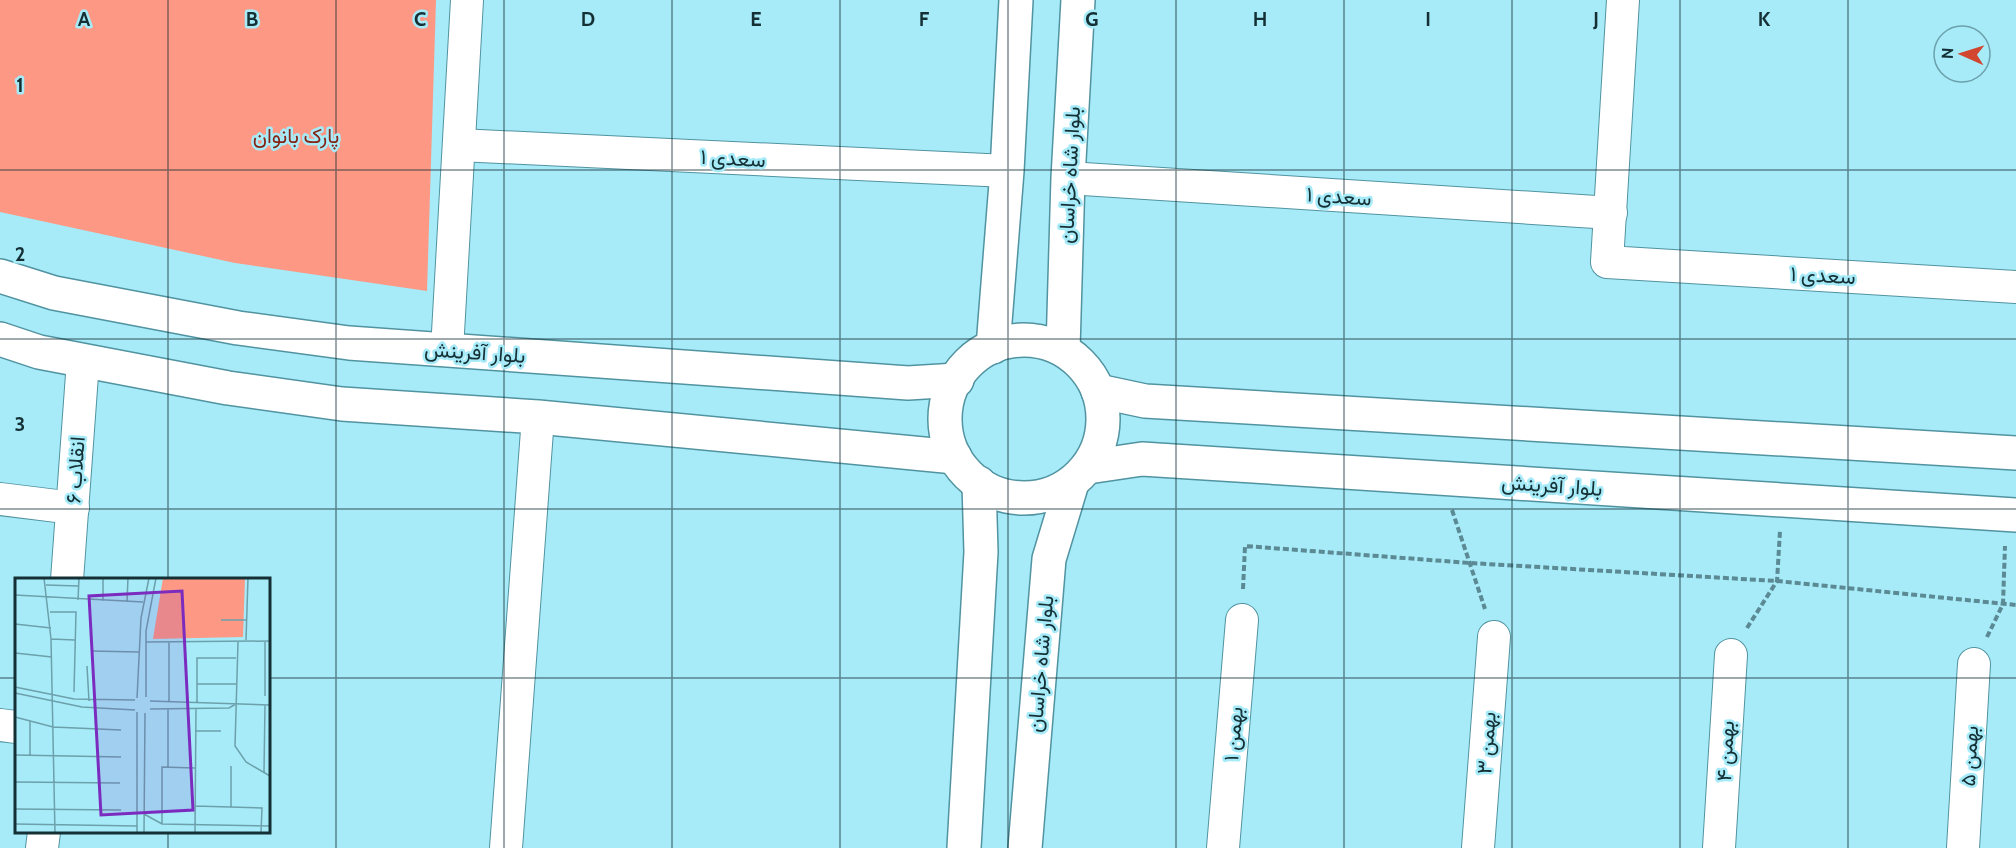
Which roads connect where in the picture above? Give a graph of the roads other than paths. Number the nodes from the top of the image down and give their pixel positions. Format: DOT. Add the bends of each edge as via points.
graph roads {
  1 [pos="467,0"];
  2 [pos="1016,0"];
  3 [pos="1078,0"];
  4 [pos="1623,0"];
  5 [pos="459,145"];
  6 [pos="1007,171"];
  7 [pos="1068,178"];
  8 [pos="1611,213"];
  9 [pos="0,276"];
  10 [pos="2016,287"];
  11 [pos="0,339"];
  12 [pos="993,347"];
  13 [pos="447,350"];
  14 [pos="1063,350"];
  15 [pos="83,361"];
  16 [pos="957,380"];
  17 [pos="1098,391"];
  18 [pos="538,417"];
  19 [pos="2016,453"];
  20 [pos="955,457"];
  21 [pos="1080,475"];
  22 [pos="979,483"];
  23 [pos="0,500"];
  24 [pos="73,508"];
  25 [pos="2011,515"];
  26 [pos="66,578"];
  27 [pos="1242,620"];
  28 [pos="1494,637"];
  29 [pos="1731,655"];
  30 [pos="1974,664"];
  31 [pos="0,725"];
  32 [pos="15,727"];
  33 [pos="44,833"];
  34 [pos="42,848"];
  35 [pos="506,848"];
  36 [pos="964,848"];
  37 [pos="1025,848"];
  38 [pos="1223,848"];
  39 [pos="1478,848"];
  40 [pos="1719,848"];
  41 [pos="1963,848"];
  1 -- 5 [label="street"];
  2 -- 6 [label="main road"];
  3 -- 7 [label="main road, بلوار شاه خراسان"];
  4 -- 8 [label="street, سعدی ۱"];
  5 -- 6 [label="street, سعدی ۱"];
  5 -- 13 [label="street"];
  6 -- 12 [label="main road"];
  7 -- 8 [label="street, سعدی ۱"];
  7 -- 14 [label="main road, بلوار شاه خراسان"];
  8 -- 10 [label="street, سعدی ۱" via="1607,262"];
  9 -- 13 [label="main road, بلوار آفرینش" via="54,293 238,328 349,343"];
  11 -- 15 [label="main road"];
  12 -- 14 [label="main road" via="1019,340 1042,341"];
  12 -- 16 [label="main road" via="977,356"];
  13 -- 16 [label="main road, بلوار آفرینش" via="908,383"];
  14 -- 17 [label="main road" via="1081,363"];
  15 -- 18 [label="main road" via="342,404"];
  15 -- 24 [label="street, انقلاب ۶"];
  16 -- 20 [label="main road" via="945,413 947,436"];
  17 -- 19 [label="main road" via="1145,401"];
  17 -- 21 [label="main road" via="1103,425 1098,447"];
  18 -- 20 [label="main road"];
  18 -- 35 [label="street"];
  20 -- 22 [label="main road"];
  21 -- 22 [label="main road" via="1052,494 1030,498 1008,497"];
  21 -- 25 [label="main road, بلوار آفرینش" via="1142,459"];
  21 -- 37 [label="main road, بلوار شاه خراسان" via="1049,559"];
  22 -- 36 [label="main road" via="981,552"];
  23 -- 24 [label="street"];
  24 -- 26 [label="street, انقلاب ۶"];
  27 -- 38 [label="street, بهمن ۱"];
  28 -- 39 [label="street, بهمن ۳"];
  29 -- 40 [label="street, بهمن ۴"];
  30 -- 41 [label="street, بهمن ۵"];
  31 -- 32 [label="street"];
  33 -- 34 [label="street"];
}
